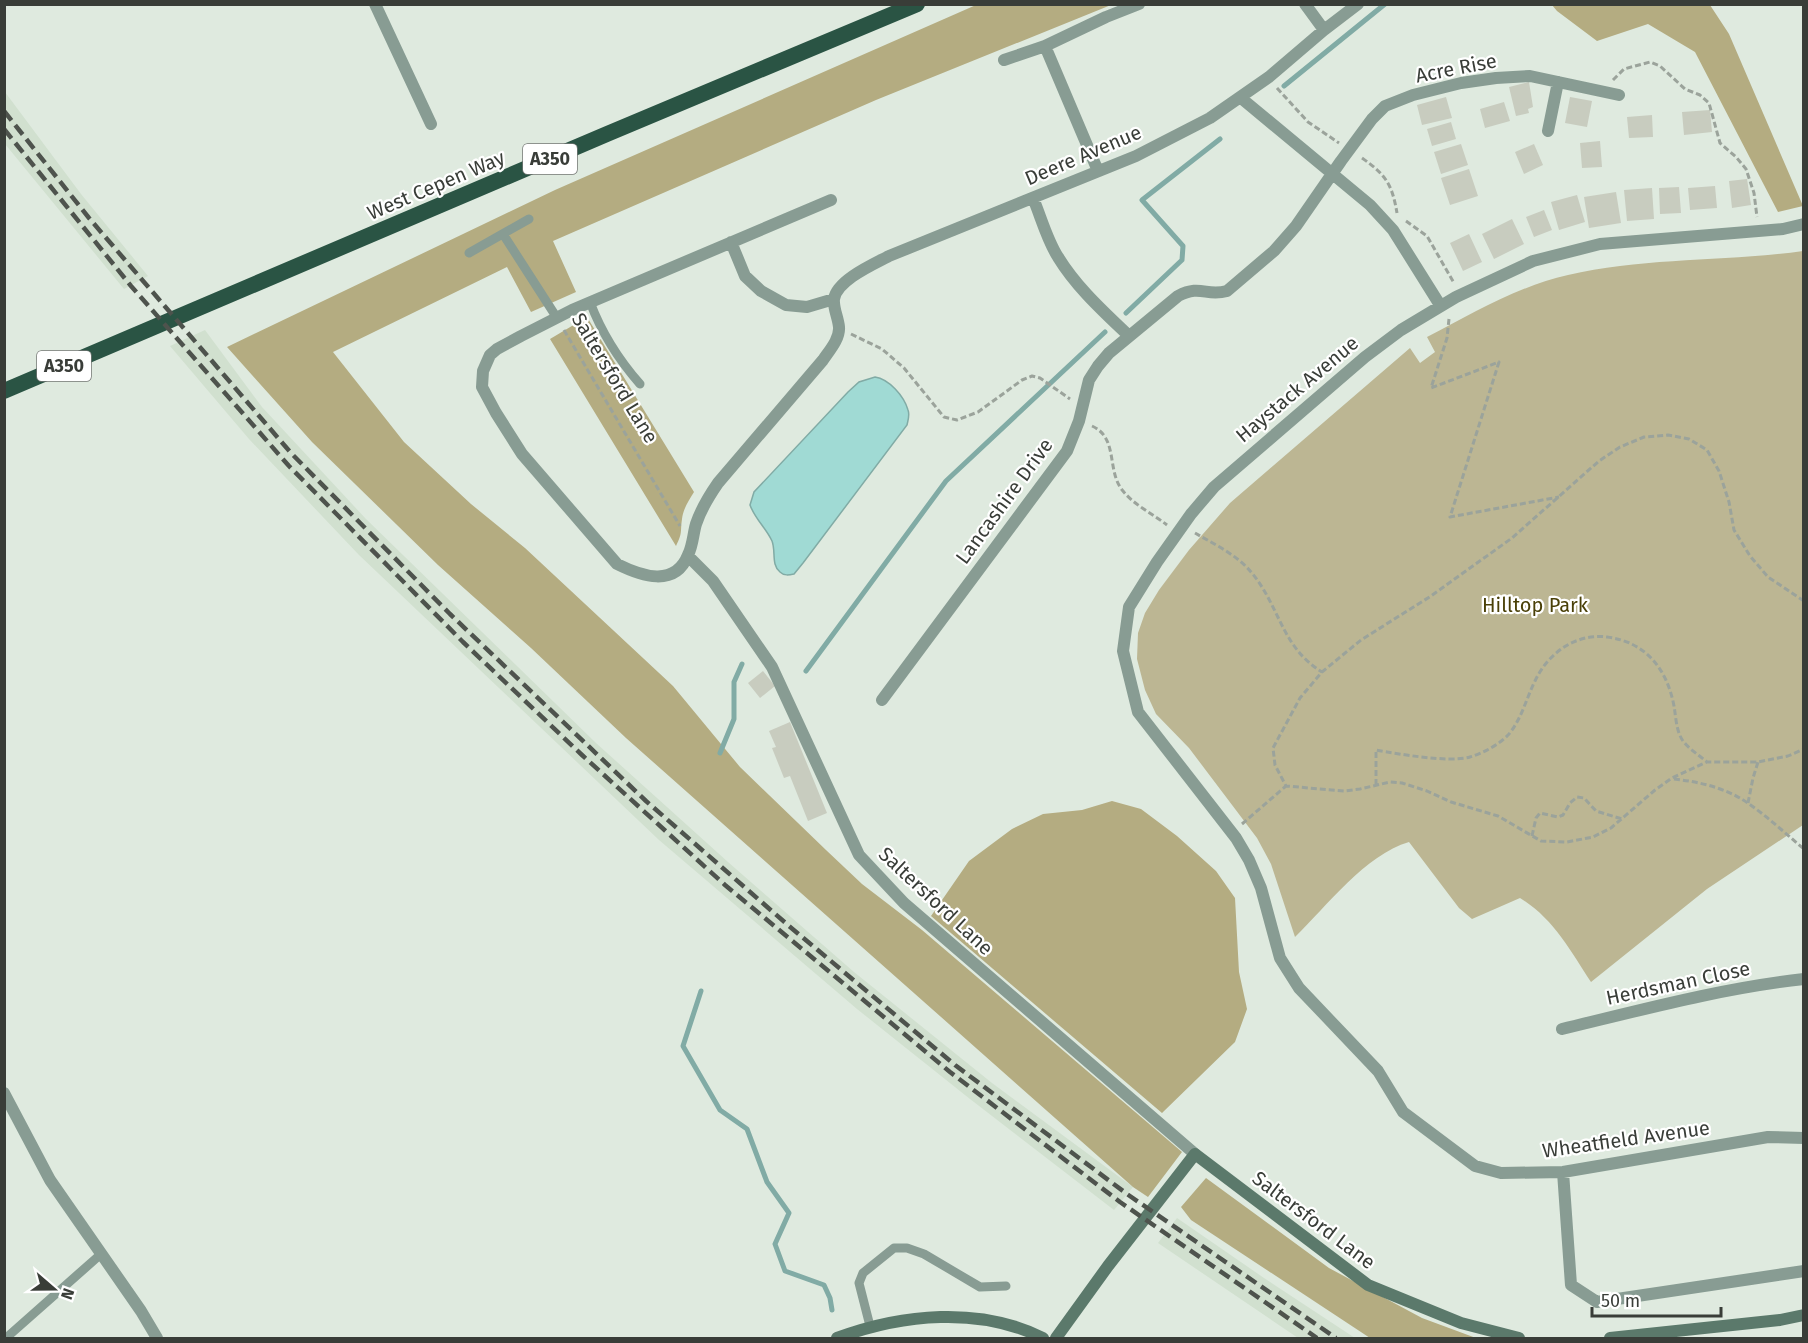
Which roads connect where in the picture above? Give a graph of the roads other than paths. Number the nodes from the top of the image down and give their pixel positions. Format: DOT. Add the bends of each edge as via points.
graph roads {
  1 [pos="375,4"];
  2 [pos="917,4"];
  3 [pos="1140,4"];
  4 [pos="1305,4"];
  5 [pos="1358,4"];
  6 [pos="1324,30"];
  7 [pos="1045,46"];
  8 [pos="1004,60"];
  9 [pos="1557,82"];
  10 [pos="1619,95"];
  11 [pos="1241,98"];
  12 [pos="431,124"];
  13 [pos="1548,130"];
  14 [pos="1098,171"];
  15 [pos="1333,174"];
  16 [pos="1033,198"];
  17 [pos="831,200"];
  18 [pos="529,219"];
  19 [pos="1803,224"];
  20 [pos="503,234"];
  21 [pos="731,242"];
  22 [pos="469,253"];
  23 [pos="834,299"];
  24 [pos="590,302"];
  25 [pos="1440,305"];
  26 [pos="557,318"];
  27 [pos="1129,336"];
  28 [pos="640,384"];
  29 [pos="4,391"];
  30 [pos="688,556"];
  31 [pos="882,700"];
  32 [pos="1233,835"];
  33 [pos="1803,979"];
  34 [pos="1562,1029"];
  35 [pos="4,1093"];
  36 [pos="1803,1138"];
  37 [pos="1195,1154"];
  38 [pos="1563,1172"];
  39 [pos="101,1254"];
  40 [pos="1803,1271"];
  41 [pos="1006,1286"];
  42 [pos="1803,1316"];
  43 [pos="870,1326"];
  44 [pos="6,1338"];
  45 [pos="157,1338"];
  46 [pos="837,1338"];
  47 [pos="1043,1338"];
  48 [pos="1056,1338"];
  49 [pos="1519,1338"];
  50 [pos="1610,1338"];
  1 -- 12 [label="street"];
  2 -- 29 [label="highway, West Cepen Way / A350"];
  3 -- 7 [label="street"];
  4 -- 6 [label="street"];
  5 -- 6 [label="street, Deere Avenue"];
  6 -- 11 [label="street, Deere Avenue"];
  7 -- 8 [label="street"];
  7 -- 14 [label="street"];
  9 -- 10 [label="street, Acre Rise"];
  9 -- 13 [label="street"];
  9 -- 15 [label="street, Acre Rise" via="1530,76 1496,78 1413,95 1385,106"];
  11 -- 14 [label="street, Deere Avenue" via="1136,156"];
  11 -- 15 [label="street"];
  14 -- 16 [label="street, Deere Avenue"];
  15 -- 25 [label="street" via="1393,230"];
  15 -- 27 [label="street, Lancashire Drive" via="1274,251 1233,287 1218,293 1190,290"];
  16 -- 23 [label="street, Deere Avenue" via="861,270 838,290"];
  16 -- 27 [label="street" via="1068,273"];
  17 -- 21 [label="street"];
  18 -- 20 [label="lane"];
  19 -- 25 [label="street, Haystack Avenue" via="1783,229 1600,244 1533,261"];
  20 -- 22 [label="lane"];
  20 -- 26 [label="lane, Saltersford Lane"];
  21 -- 23 [label="street" via="745,276 761,291 786,305 807,308"];
  21 -- 24 [label="street"];
  23 -- 30 [label="street" via="839,328 835,343 718,483 705,502"];
  24 -- 26 [label="street"];
  24 -- 28 [label="lane" via="613,350"];
  25 -- 32 [label="street, Haystack Avenue" via="1365,357 1214,487 1180,529 1130,607 1123,651 1138,712"];
  26 -- 30 [label="street" via="497,349 485,363 482,387 496,413 522,454 617,564 652,577 671,575"];
  27 -- 31 [label="street, Lancashire Drive" via="1109,353 1089,380 1067,451"];
  30 -- 37 [label="street, Saltersford Lane" via="714,581 772,667 859,855 904,903"];
  32 -- 38 [label="street, Wheatfield Avenue" via="1261,888 1286,968 1299,988 1378,1071 1403,1112 1475,1166 1501,1173"];
  33 -- 34 [label="street, Herdsman Close" via="1772,982"];
  35 -- 39 [label="street" via="50,1180"];
  36 -- 38 [label="street, Wheatfield Avenue" via="1768,1137"];
  37 -- 48 [label="main road"];
  37 -- 49 [label="main road, Saltersford Lane" via="1368,1285 1461,1323"];
  38 -- 40 [label="street" via="1571,1285 1597,1302"];
  39 -- 44 [label="lane"];
  39 -- 45 [label="street"];
  41 -- 43 [label="lane" via="980,1287 924,1254 894,1248 863,1273 859,1283"];
  42 -- 50 [label="main road"];
  43 -- 46 [label="main road"];
  43 -- 47 [label="main road" via="922,1318 965,1317 998,1322"];
}
